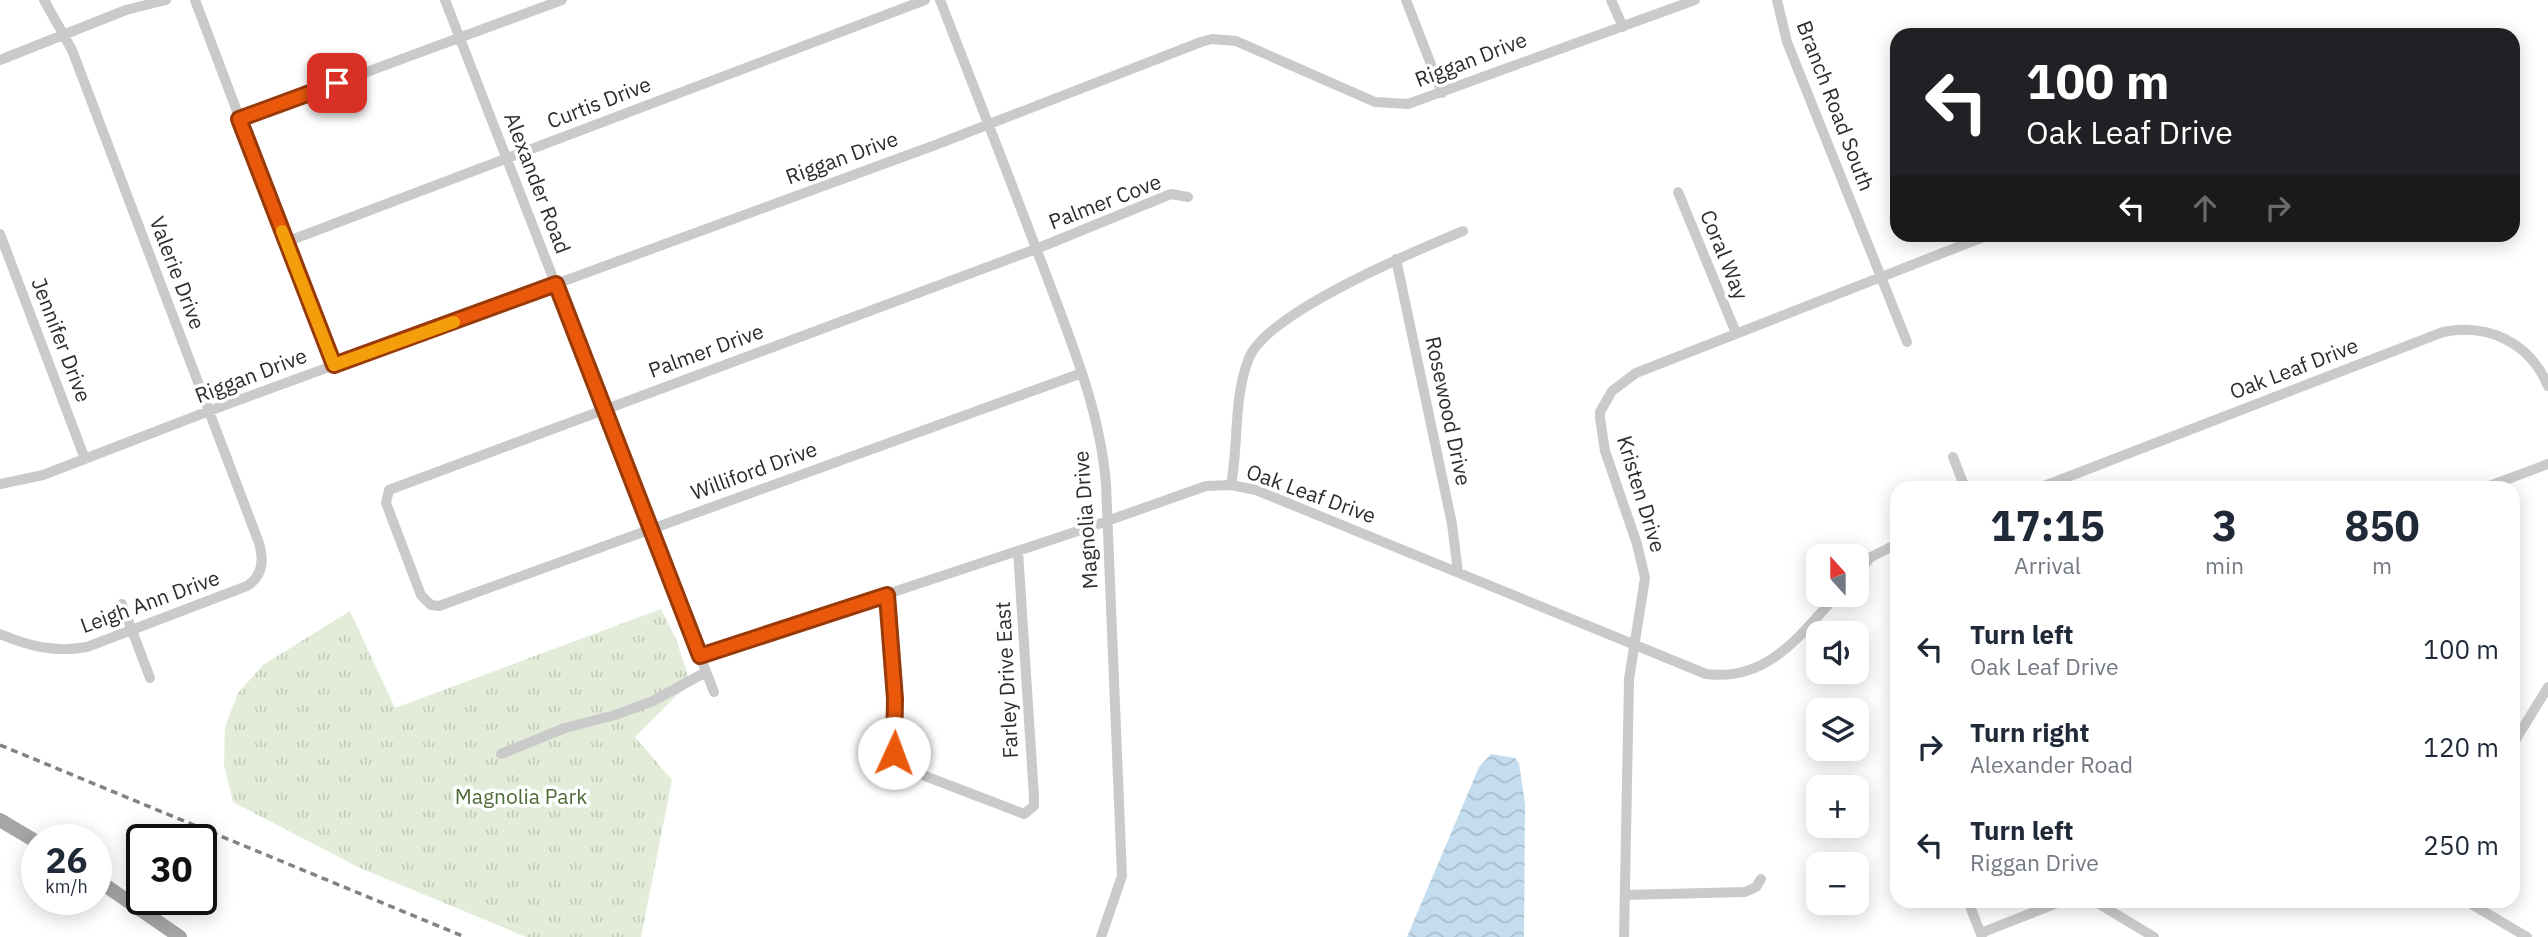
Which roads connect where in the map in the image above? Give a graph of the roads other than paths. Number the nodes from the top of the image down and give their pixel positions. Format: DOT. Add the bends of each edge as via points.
graph roads {
  1 [pos="44,0"];
  2 [pos="166,0"];
  3 [pos="195,0"];
  4 [pos="446,0"];
  5 [pos="562,0"];
  6 [pos="925,0"];
  7 [pos="940,0"];
  8 [pos="1406,0"];
  9 [pos="1611,0"];
  10 [pos="1695,0"];
  11 [pos="1777,0"];
  12 [pos="1623,27"];
  13 [pos="64,36"];
  14 [pos="460,37"];
  15 [pos="0,60"];
  16 [pos="1442,93"];
  17 [pos="239,119"];
  18 [pos="988,125"];
  19 [pos="507,158"];
  20 [pos="1678,192"];
  21 [pos="1188,197"];
  22 [pos="1463,231"];
  23 [pos="0,234"];
  24 [pos="286,242"];
  25 [pos="1970,242"];
  26 [pos="1036,249"];
  27 [pos="1396,259"];
  28 [pos="1881,276"];
  29 [pos="556,284"];
  30 [pos="1736,333"];
  31 [pos="1907,342"];
  32 [pos="334,365"];
  33 [pos="1082,373"];
  34 [pos="2548,386"];
  35 [pos="604,410"];
  36 [pos="209,411"];
  37 [pos="1952,457"];
  38 [pos="85,459"];
  39 [pos="2548,464"];
  40 [pos="1962,481"];
  41 [pos="2057,481"];
  42 [pos="2503,481"];
  43 [pos="0,484"];
  44 [pos="1231,485"];
  45 [pos="1107,521"];
  46 [pos="651,529"];
  47 [pos="1890,548"];
  48 [pos="1018,551"];
  49 [pos="1869,559"];
  50 [pos="262,565"];
  51 [pos="1458,572"];
  52 [pos="887,595"];
  53 [pos="122,604"];
  54 [pos="439,607"];
  55 [pos="1826,607"];
  56 [pos="131,629"];
  57 [pos="0,634"];
  58 [pos="1633,645"];
  59 [pos="700,656"];
  60 [pos="706,672"];
  61 [pos="150,678"];
  62 [pos="2548,687"];
  63 [pos="714,692"];
  64 [pos="2520,733"];
  65 [pos="500,754"];
  66 [pos="0,820"];
  67 [pos="21,832"];
  68 [pos="1761,880"];
  69 [pos="112,890"];
  70 [pos="1625,895"];
  71 [pos="1971,908"];
  72 [pos="2045,908"];
  73 [pos="2106,908"];
  74 [pos="2478,908"];
  75 [pos="1981,935"];
  76 [pos="180,937"];
  77 [pos="1101,937"];
  78 [pos="1624,937"];
  79 [pos="2154,937"];
  80 [pos="2527,937"];
  1 -- 13 [label="street, Valerie Drive"];
  2 -- 13 [label="street" via="126,10"];
  3 -- 17 [label="street"];
  4 -- 14 [label="street, Alexander Road"];
  5 -- 14 [label="street"];
  6 -- 19 [label="street, Curtis Drive"];
  7 -- 18 [label="street, Magnolia Drive"];
  8 -- 16 [label="street"];
  9 -- 12 [label="street"];
  10 -- 12 [label="street, Riggan Drive"];
  11 -- 28 [label="street, Branch Road South" via="1787,41"];
  12 -- 16 [label="street, Riggan Drive"];
  13 -- 15 [label="street"];
  13 -- 36 [label="street, Valerie Drive"];
  14 -- 17 [label="street"];
  14 -- 19 [label="street, Alexander Road"];
  16 -- 18 [label="street, Riggan Drive" via="1408,104 1383,104 1244,44 1212,40"];
  17 -- 24 [label="street"];
  18 -- 26 [label="street, Magnolia Drive"];
  18 -- 29 [label="street, Riggan Drive"];
  19 -- 24 [label="street, Curtis Drive"];
  19 -- 29 [label="street, Alexander Road"];
  20 -- 30 [label="street, Coral Way"];
  21 -- 26 [label="street, Palmer Cove" via="1171,194"];
  22 -- 27 [label="street"];
  23 -- 38 [label="street, Jennifer Drive"];
  24 -- 32 [label="street"];
  25 -- 28 [label="street, Kristen Drive"];
  26 -- 33 [label="street, Magnolia Drive"];
  26 -- 35 [label="street, Palmer Drive"];
  27 -- 44 [label="street" via="1305,309 1257,344 1244,374"];
  27 -- 51 [label="street, Rosewood Drive"];
  28 -- 30 [label="street, Kristen Drive"];
  28 -- 31 [label="street, Branch Road South"];
  29 -- 32 [label="street, Riggan Drive"];
  29 -- 35 [label="street, Alexander Road"];
  30 -- 58 [label="street, Kristen Drive" via="1626,378 1612,391 1601,412 1605,451 1644,570"];
  32 -- 36 [label="street, Riggan Drive"];
  33 -- 45 [label="street, Magnolia Drive" via="1101,446"];
  33 -- 46 [label="street, Williford Drive"];
  34 -- 41 [label="street, Oak Leaf Drive" via="2534,361 2517,344 2476,329 2443,332"];
  35 -- 46 [label="street, Alexander Road"];
  35 -- 54 [label="street, Palmer Drive" via="389,490 386,503 418,590"];
  36 -- 38 [label="street, Riggan Drive"];
  36 -- 50 [label="street, Valerie Drive" via="259,543"];
  37 -- 40 [label="street"];
  38 -- 43 [label="street, Riggan Drive"];
  39 -- 42 [label="street"];
  44 -- 45 [label="street, Oak Leaf Drive" via="1206,486"];
  44 -- 51 [label="street, Oak Leaf Drive" via="1256,490"];
  45 -- 48 [label="street, Oak Leaf Drive"];
  45 -- 77 [label="street, Magnolia Drive" via="1122,876"];
  46 -- 54 [label="street, Williford Drive"];
  46 -- 59 [label="street, Alexander Road"];
  47 -- 49 [label="street"];
  48 -- 52 [label="street, Oak Leaf Drive"];
  48 -- 52 [label="street, Farley Drive East" via="1034,806 1024,814 899,762 894,748"];
  50 -- 56 [label="street, Leigh Ann Drive" via="247,586"];
  51 -- 58 [label="street, Oak Leaf Drive"];
  52 -- 59 [label="street, Oak Leaf Drive"];
  53 -- 56 [label="street"];
  55 -- 58 [label="street, Oak Leaf Drive" via="1784,652 1740,673 1706,674"];
  56 -- 57 [label="street, Leigh Ann Drive" via="86,647 55,650"];
  56 -- 61 [label="street"];
  58 -- 70 [label="street, Kristen Drive"];
  59 -- 60 [label="street, Alexander Road"];
  60 -- 63 [label="street, Alexander Road"];
  60 -- 65 [label="street" via="653,701"];
  62 -- 64 [label="street"];
  66 -- 67 [label="main road"];
  68 -- 70 [label="street" via="1745,892"];
  69 -- 76 [label="main road"];
  70 -- 78 [label="street, Kristen Drive"];
  71 -- 75 [label="street"];
  72 -- 75 [label="street"];
  73 -- 79 [label="street"];
  74 -- 80 [label="street"];
}
